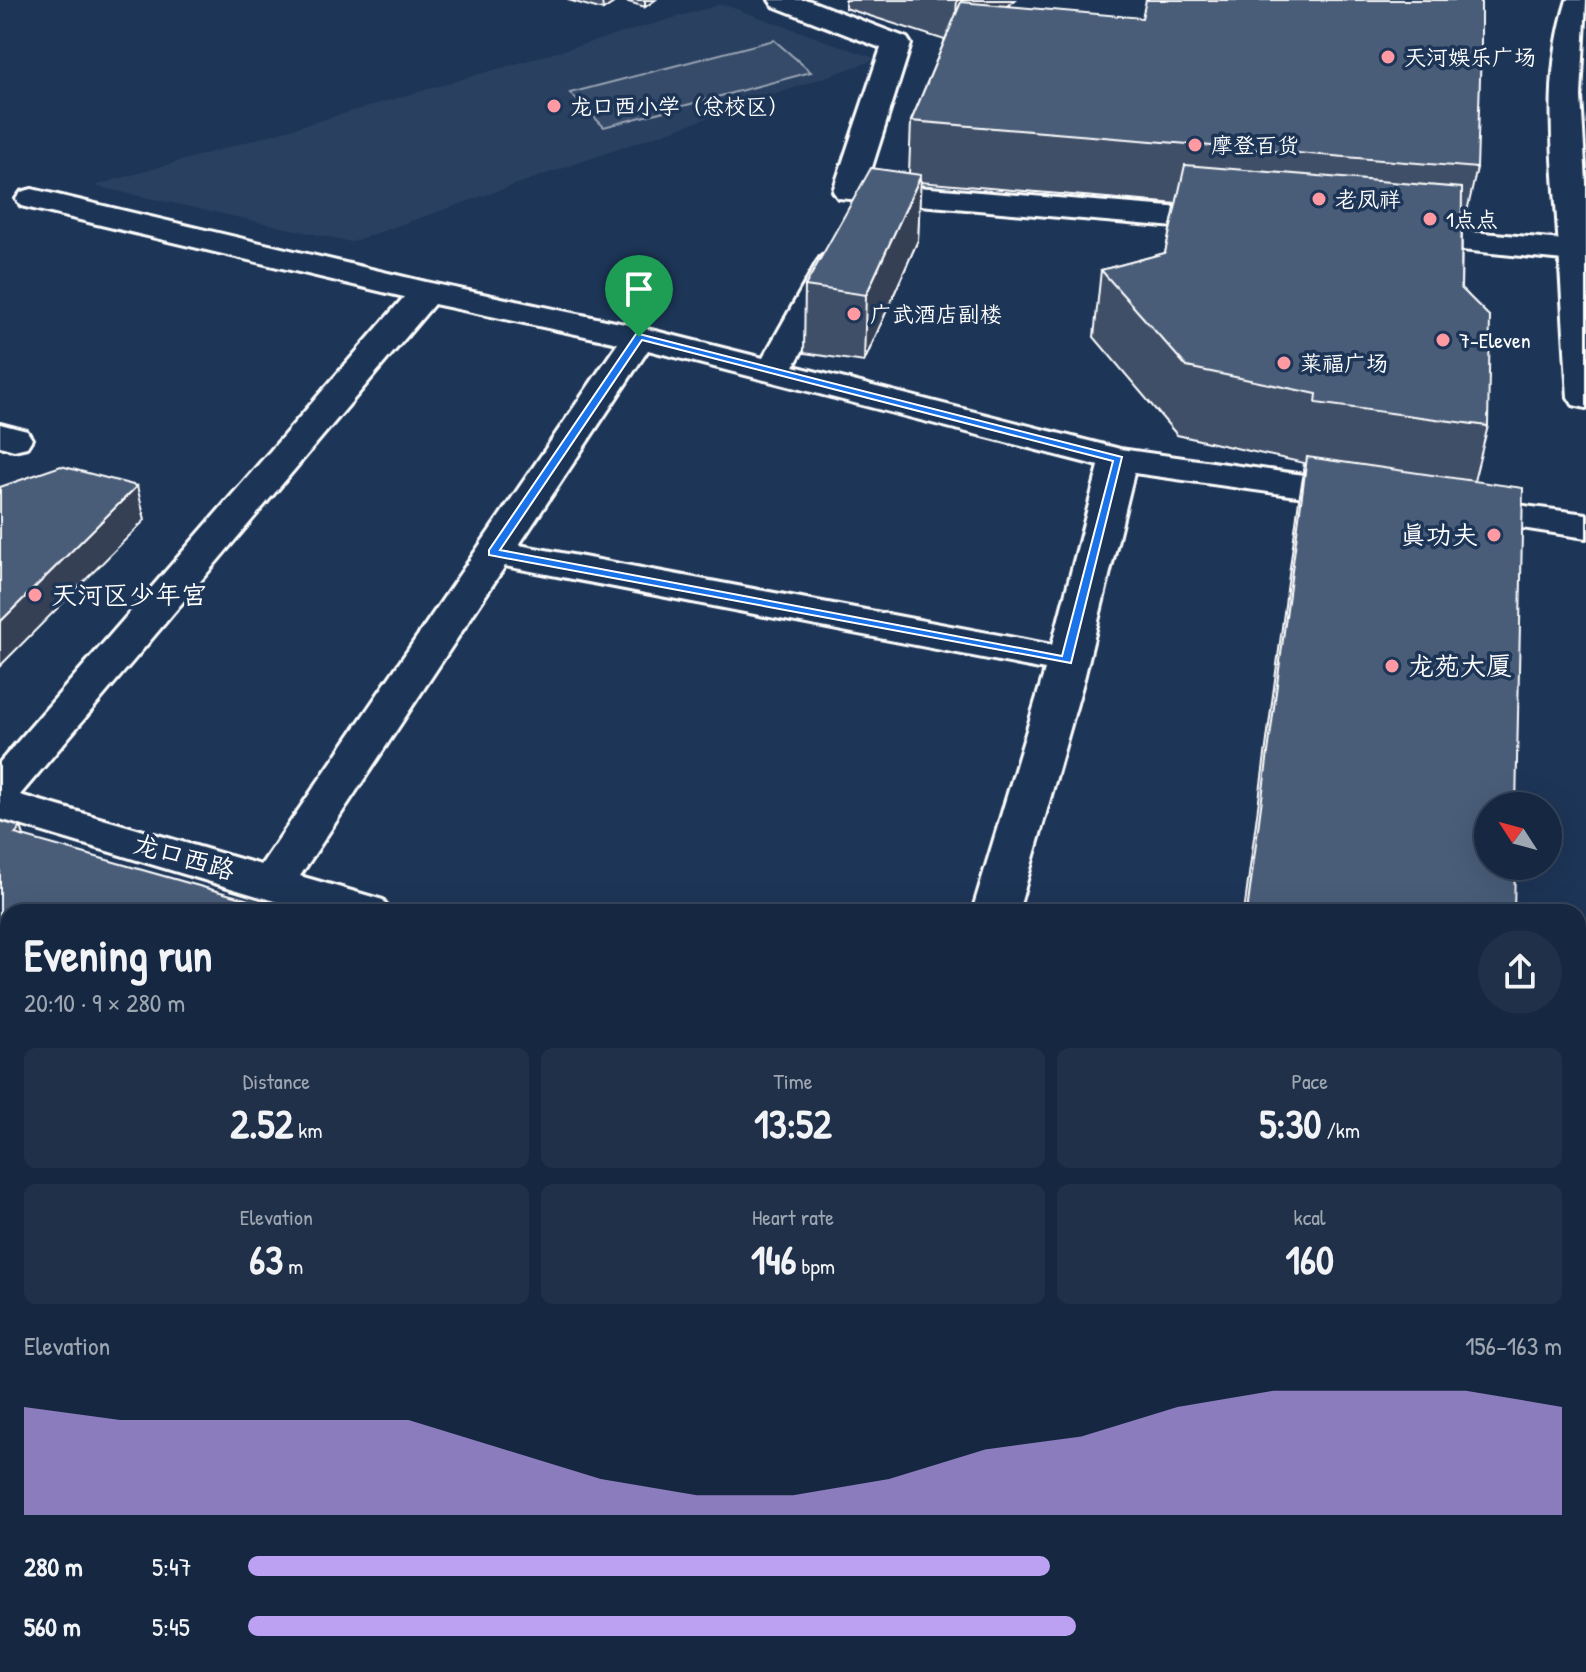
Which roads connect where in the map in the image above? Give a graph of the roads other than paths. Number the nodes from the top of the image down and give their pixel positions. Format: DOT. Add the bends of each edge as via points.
graph roads {
  1 [pos="1581,0"];
  2 [pos="782,1"];
  3 [pos="32,199"];
  4 [pos="1263,225"];
  5 [pos="852,230"];
  6 [pos="1372,234"];
  7 [pos="1574,251"];
  8 [pos="426,292"];
  9 [pos="639,337"];
  10 [pos="773,372"];
  11 [pos="1586,397"];
  12 [pos="1119,460"];
  13 [pos="1586,526"];
  14 [pos="493,552"];
  15 [pos="1067,661"];
  16 [pos="0,790"];
  17 [pos="0,804"];
  18 [pos="272,883"];
  19 [pos="341,904"];
  20 [pos="997,904"];
  1 -- 7 [label="main road" via="1566,79"];
  2 -- 4 [label="main road" via="897,44 849,191"];
  3 -- 8 [label="main road"];
  5 -- 10 [label="main road" via="826,290"];
  6 -- 7 [label="main road"];
  7 -- 11 [label="main road"];
  8 -- 9 [label="main road"];
  8 -- 16 [label="main road"];
  9 -- 10 [label="main road"];
  9 -- 14 [label="main road"];
  10 -- 12 [label="main road"];
  12 -- 13 [label="main road"];
  12 -- 15 [label="main road"];
  14 -- 15 [label="main road"];
  14 -- 18 [label="main road"];
  15 -- 20 [label="main road"];
  17 -- 18 [label="main road, 龙口西路"];
  18 -- 19 [label="main road, 龙口西路"];
}
